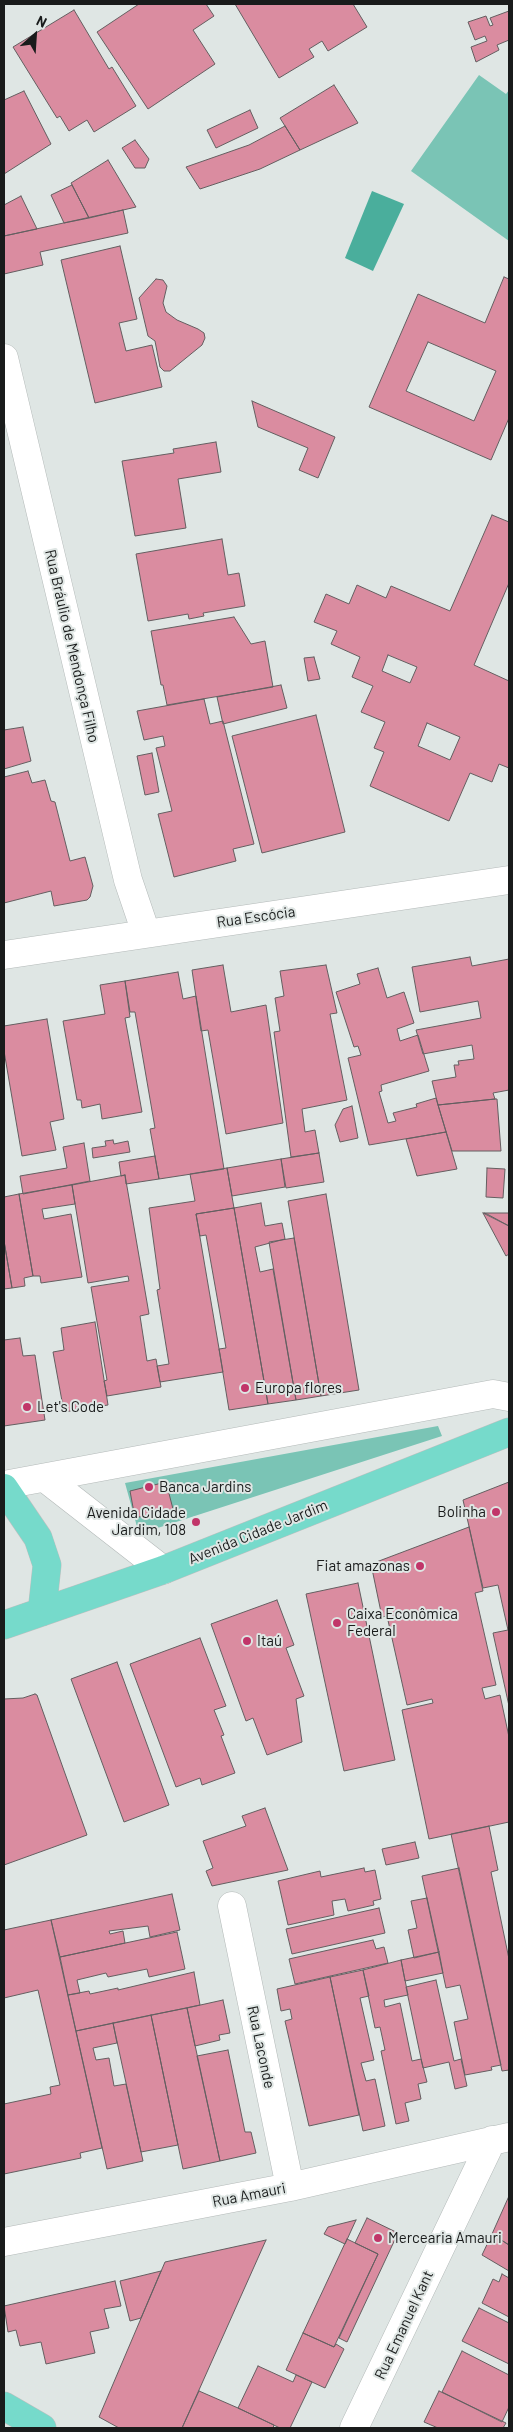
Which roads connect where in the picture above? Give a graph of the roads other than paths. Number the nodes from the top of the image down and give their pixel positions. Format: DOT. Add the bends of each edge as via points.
graph roads {
  1 [pos="4,358"];
  2 [pos="509,880"];
  3 [pos="146,933"];
  4 [pos="4,955"];
  5 [pos="509,1397"];
  6 [pos="509,1432"];
  7 [pos="45,1478"];
  8 [pos="4,1487"];
  9 [pos="162,1570"];
  10 [pos="42,1612"];
  11 [pos="4,1625"];
  12 [pos="232,1906"];
  13 [pos="500,2138"];
  14 [pos="290,2187"];
  15 [pos="4,2242"];
  16 [pos="4,2406"];
  17 [pos="42,2428"];
  18 [pos="354,2428"];
  1 -- 3 [label="street, Rua Bráulio de Mendonça Filho" via="128,880"];
  2 -- 3 [label="street, Rua Escócia"];
  3 -- 4 [label="street, Rua Escócia"];
  5 -- 7 [label="street" via="493,1394"];
  6 -- 9 [label="main road, Avenida Cidade Jardim"];
  7 -- 8 [label="street"];
  7 -- 9 [label="street"];
  8 -- 10 [label="main road" via="38,1538 47,1564"];
  9 -- 10 [label="main road, Avenida Cidade Jardim"];
  10 -- 11 [label="main road, Avenida Cidade Jardim"];
  12 -- 14 [label="street, Rua Laconde"];
  13 -- 14 [label="street, Rua Amauri"];
  13 -- 18 [label="street, Rua Emanuel Kant"];
  14 -- 15 [label="street, Rua Amauri"];
  16 -- 17 [label="main road"];
}
